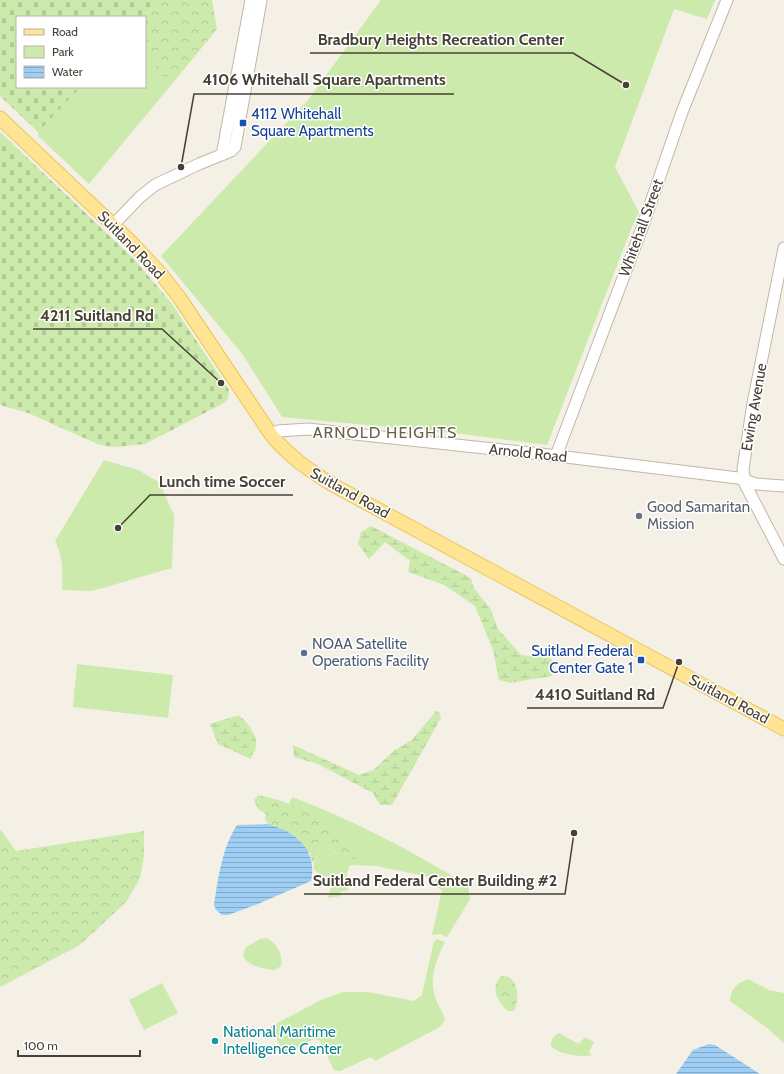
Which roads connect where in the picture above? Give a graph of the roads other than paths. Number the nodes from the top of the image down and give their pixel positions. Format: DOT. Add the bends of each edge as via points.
graph roads {
  1 [pos="251,0"];
  2 [pos="261,0"];
  3 [pos="727,0"];
  4 [pos="0,118"];
  5 [pos="222,155"];
  6 [pos="113,225"];
  7 [pos="784,248"];
  8 [pos="272,436"];
  9 [pos="556,456"];
  10 [pos="745,479"];
  11 [pos="784,486"];
  12 [pos="784,559"];
  13 [pos="784,729"];
  1 -- 5 [label="street"];
  2 -- 5 [label="street" via="235,146"];
  3 -- 9 [label="street, Whitehall Street" via="682,112 642,228"];
  4 -- 6 [label="main road, Suitland Road"];
  5 -- 6 [label="street" via="155,185"];
  6 -- 8 [label="main road, Suitland Road" via="153,265 179,297"];
  7 -- 10 [label="street, Ewing Avenue" via="753,406 743,469"];
  8 -- 9 [label="street, Arnold Road" via="278,431 308,430"];
  8 -- 13 [label="main road, Suitland Road" via="292,458 333,485"];
  9 -- 10 [label="street, Arnold Road"];
  10 -- 11 [label="street, Arnold Road" via="756,484"];
  10 -- 12 [label="street, Ewing Avenue" via="745,484"];
}
